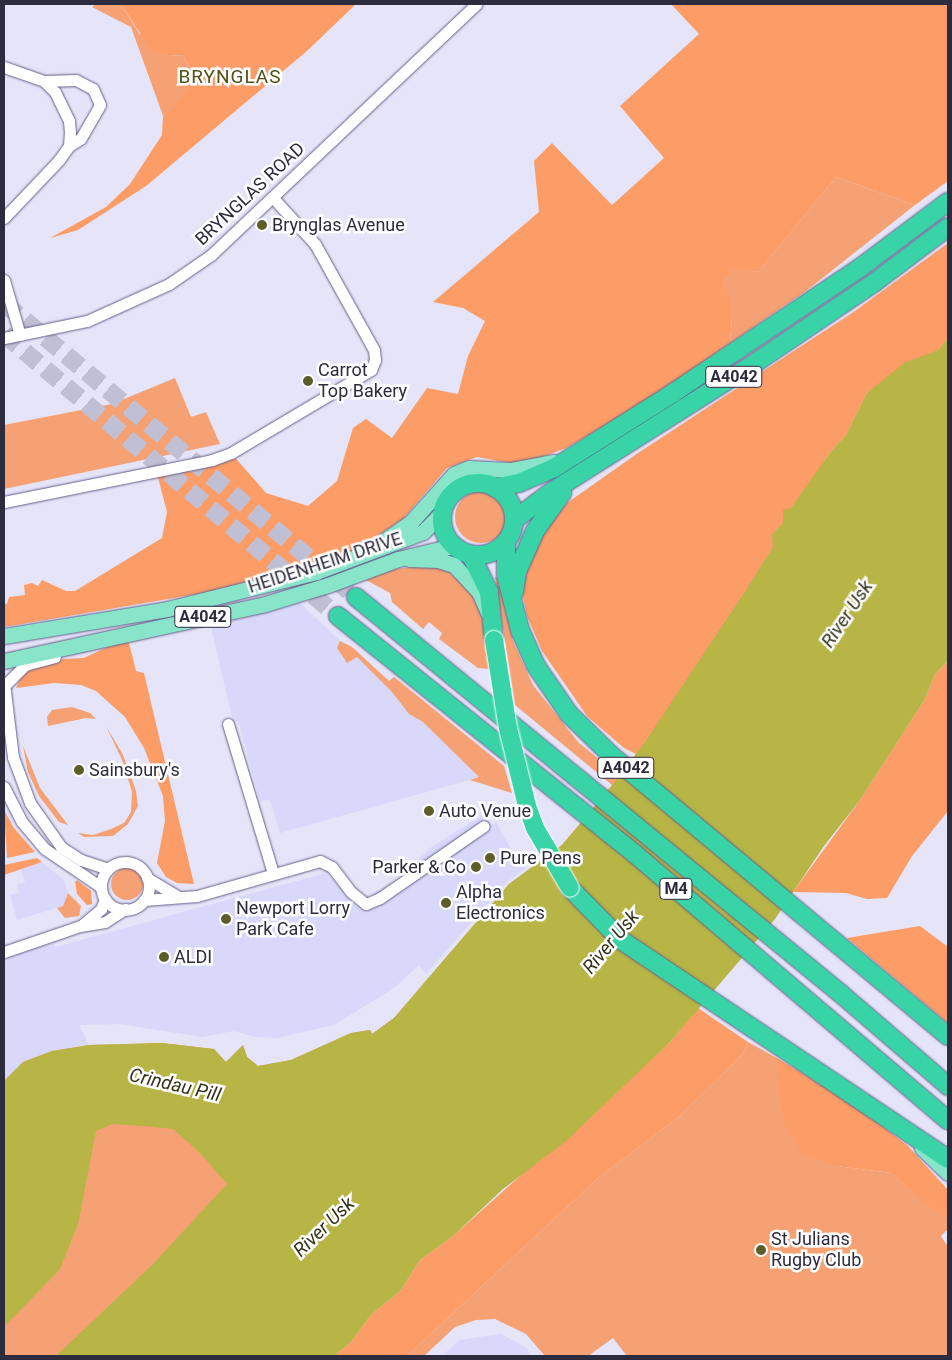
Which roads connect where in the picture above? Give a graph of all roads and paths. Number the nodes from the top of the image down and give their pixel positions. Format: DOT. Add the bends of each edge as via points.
graph roads {
  1 [pos="476,4"];
  2 [pos="4,67"];
  3 [pos="44,81"];
  4 [pos="69,146"];
  5 [pos="274,199"];
  6 [pos="948,202"];
  7 [pos="4,218"];
  8 [pos="948,228"];
  9 [pos="4,280"];
  10 [pos="20,335"];
  11 [pos="4,338"];
  12 [pos="567,459"];
  13 [pos="588,470"];
  14 [pos="495,488"];
  15 [pos="4,502"];
  16 [pos="442,512"];
  17 [pos="514,520"];
  18 [pos="506,542"];
  19 [pos="453,546"];
  20 [pos="471,555"];
  21 [pos="398,559"];
  22 [pos="352,561"];
  23 [pos="356,597"];
  24 [pos="512,603"];
  25 [pos="338,616"];
  26 [pos="493,631"];
  27 [pos="110,636"];
  28 [pos="7,638"];
  29 [pos="4,661"];
  30 [pos="4,687"];
  31 [pos="228,724"];
  32 [pos="4,787"];
  33 [pos="484,826"];
  34 [pos="108,869"];
  35 [pos="273,873"];
  36 [pos="147,878"];
  37 [pos="101,887"];
  38 [pos="177,896"];
  39 [pos="105,899"];
  40 [pos="144,900"];
  41 [pos="125,909"];
  42 [pos="80,926"];
  43 [pos="4,952"];
  44 [pos="948,1036"];
  45 [pos="948,1086"];
  46 [pos="948,1120"];
  47 [pos="901,1127"];
  48 [pos="948,1159"];
  49 [pos="948,1173"];
  1 -- 5 [label="street, BRYNGLAS ROAD"];
  2 -- 3 [label="street"];
  3 -- 4 [label="street" via="55,92 66,112"];
  3 -- 4 [label="street" via="76,80 93,89 100,105 80,139"];
  4 -- 7 [label="street"];
  5 -- 10 [label="street, BRYNGLAS ROAD" via="211,255 169,284 87,321"];
  5 -- 15 [label="street" via="315,244 374,350 371,370 231,453 212,460"];
  6 -- 12 [label="highway, A4042" via="853,273 673,394"];
  8 -- 13 [label="highway, A4042" via="774,351"];
  9 -- 10 [label="street"];
  10 -- 11 [label="street, BRYNGLAS ROAD"];
  12 -- 14 [label="highway, A4042" via="536,477"];
  12 -- 22 [label="main road, A4042" via="525,469 469,468 454,474 411,522"];
  13 -- 17 [label="highway, A4042"];
  13 -- 24 [label="highway, A4042" via="557,498 539,522 517,572"];
  14 -- 16 [label="highway" via="476,483 458,489"];
  14 -- 17 [label="highway" via="509,501"];
  16 -- 19 [label="highway" via="443,531"];
  16 -- 22 [label="main road, HEIDENHEIM DRIVE / A4042" via="424,532"];
  17 -- 18 [label="highway"];
  18 -- 20 [label="highway" via="490,554"];
  18 -- 24 [label="highway, A4042" via="506,575"];
  19 -- 20 [label="highway"];
  19 -- 21 [label="main road, HEIDENHEIM DRIVE / A4042"];
  20 -- 26 [label="highway, A4042" via="485,579"];
  21 -- 26 [label="main road, A4042" via="438,560 454,565 479,592"];
  21 -- 27 [label="main road, HEIDENHEIM DRIVE / A4042" via="265,604"];
  22 -- 28 [label="main road, HEIDENHEIM DRIVE / A4042" via="248,591"];
  23 -- 45 [label="highway, M4" via="840,993"];
  24 -- 44 [label="highway, A4042" via="520,630 552,692 590,736"];
  25 -- 46 [label="highway, M4" via="823,1012"];
  26 -- 47 [label="highway, A4042, bridge" via="508,728 527,806 543,842 570,888 621,940"];
  27 -- 29 [label="main road, HEIDENHEIM DRIVE / A4042"];
  27 -- 30 [label="street" via="25,665"];
  30 -- 34 [label="street" via="8,727 20,783 61,847 81,860"];
  31 -- 35 [label="street"];
  32 -- 37 [label="street" via="22,822 45,848"];
  33 -- 35 [label="street" via="380,898 366,904 351,892 332,867 320,861"];
  34 -- 36 [label="street" via="119,863 132,863"];
  34 -- 37 [label="street"];
  35 -- 38 [label="street" via="197,896"];
  36 -- 38 [label="street"];
  36 -- 40 [label="street"];
  37 -- 39 [label="street"];
  38 -- 40 [label="street"];
  39 -- 41 [label="street"];
  39 -- 42 [label="street" via="98,912"];
  40 -- 41 [label="street" via="136,907"];
  41 -- 42 [label="street" via="105,922"];
  42 -- 43 [label="street"];
  47 -- 48 [label="highway"];
  47 -- 49 [label="main road"];
}
